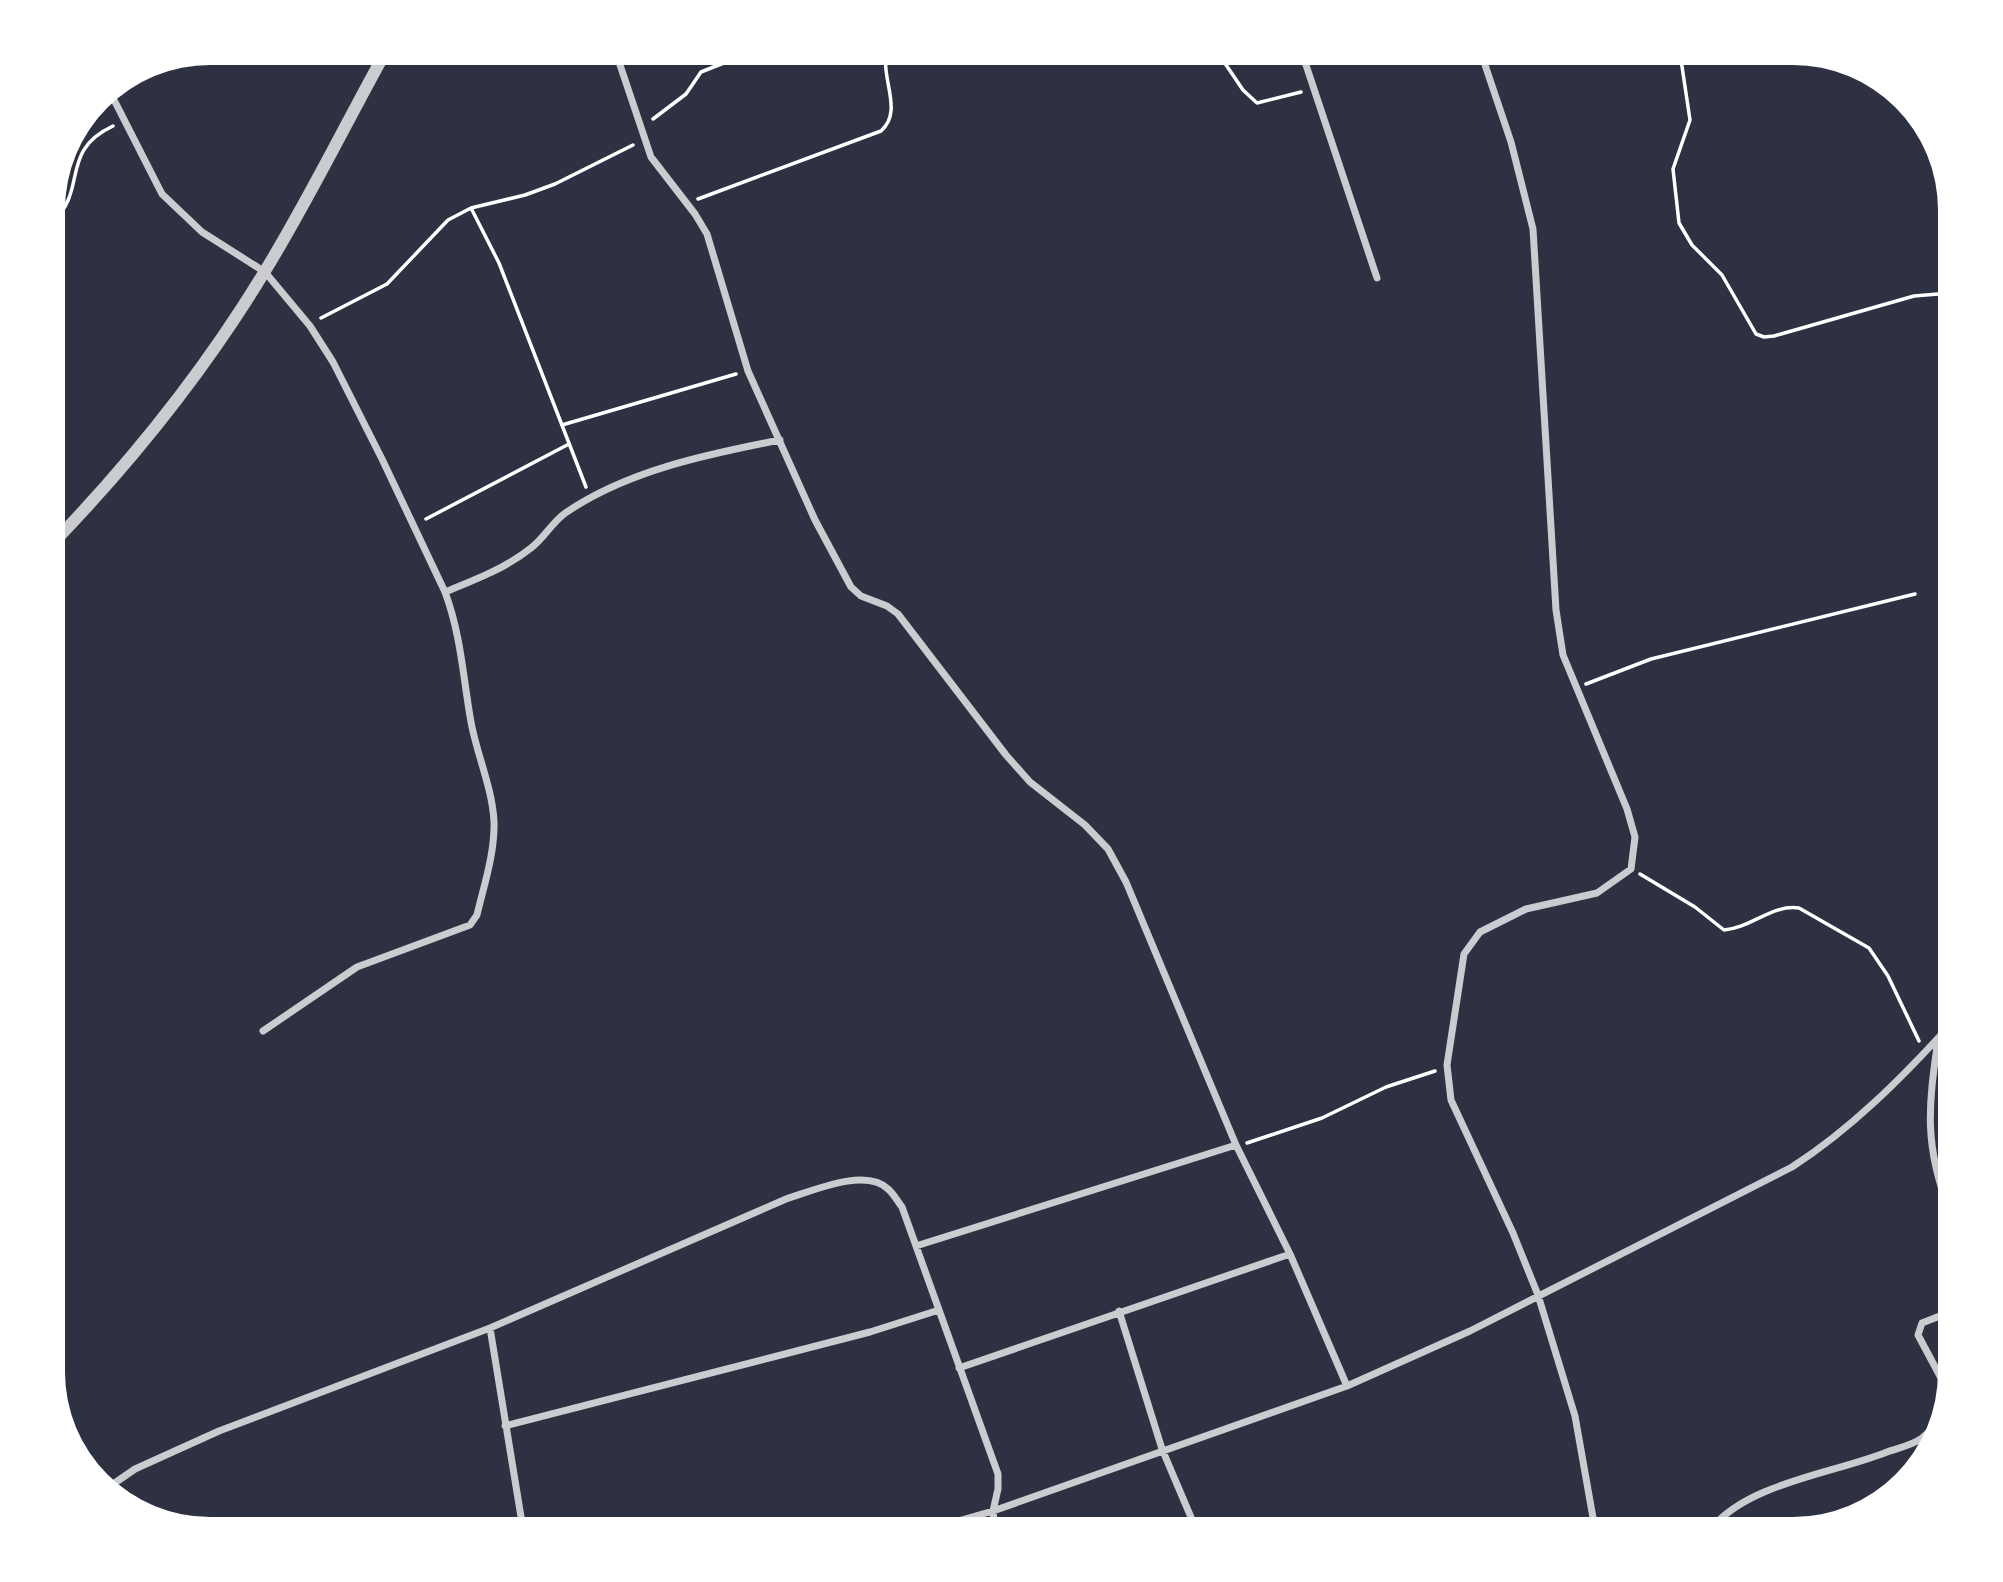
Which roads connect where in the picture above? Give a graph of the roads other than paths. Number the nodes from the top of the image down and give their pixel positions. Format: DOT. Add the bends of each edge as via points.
graph roads {
  1 [pos="378,65"];
  2 [pos="620,65"];
  3 [pos="1306,65"];
  4 [pos="1485,65"];
  5 [pos="114,101"];
  6 [pos="265,272"];
  7 [pos="1377,278"];
  8 [pos="780,440"];
  9 [pos="65,529"];
  10 [pos="445,592"];
  11 [pos="263,1031"];
  12 [pos="1938,1039"];
  13 [pos="1236,1145"];
  14 [pos="1938,1174"];
  15 [pos="916,1246"];
  16 [pos="1290,1254"];
  17 [pos="1538,1295"];
  18 [pos="939,1310"];
  19 [pos="1119,1311"];
  20 [pos="1938,1317"];
  21 [pos="490,1328"];
  22 [pos="959,1368"];
  23 [pos="1938,1372"];
  24 [pos="1346,1386"];
  25 [pos="505,1426"];
  26 [pos="1922,1438"];
  27 [pos="1162,1450"];
  28 [pos="116,1482"];
  29 [pos="993,1511"];
  30 [pos="521,1517"];
  31 [pos="973,1517"];
  32 [pos="994,1517"];
  33 [pos="1190,1517"];
  34 [pos="1593,1517"];
  35 [pos="1725,1517"];
  1 -- 6 [label="street"];
  2 -- 8 [label="street" via="644,140 707,234 748,371"];
  3 -- 7 [label="street"];
  4 -- 17 [label="street" via="1533,229 1556,610 1563,655 1635,837 1631,869 1597,893 1526,909 1480,932 1464,954 1447,1065 1451,1100"];
  5 -- 6 [label="street" via="162,194 174,208 229,251"];
  6 -- 9 [label="street" via="141,447"];
  6 -- 10 [label="street" via="333,362"];
  8 -- 10 [label="street" via="675,466 591,499 564,515 531,549"];
  8 -- 13 [label="street" via="798,486 851,587 898,614 1030,782 1108,849 1148,932"];
  10 -- 11 [label="street" via="456,621 471,722 494,820 477,915 460,930 357,967"];
  12 -- 14 [label="street" via="1928,1108"];
  12 -- 17 [label="street" via="1826,1145 1792,1167"];
  13 -- 15 [label="street"];
  13 -- 16 [label="street"];
  15 -- 18 [label="street"];
  15 -- 21 [label="street" via="902,1207 887,1187 869,1180 835,1183 715,1228"];
  16 -- 19 [label="street"];
  16 -- 24 [label="street"];
  17 -- 24 [label="street"];
  17 -- 34 [label="street" via="1575,1416"];
  18 -- 22 [label="street"];
  18 -- 25 [label="street"];
  19 -- 22 [label="street"];
  19 -- 27 [label="street"];
  20 -- 23 [label="street" via="1922,1323 1918,1335"];
  21 -- 25 [label="street"];
  21 -- 28 [label="street" via="219,1431"];
  22 -- 29 [label="street" via="998,1474"];
  24 -- 27 [label="street"];
  25 -- 30 [label="street"];
  26 -- 35 [label="street" via="1762,1491"];
  27 -- 29 [label="street"];
  27 -- 33 [label="street"];
  29 -- 31 [label="street"];
  29 -- 32 [label="street"];
}
